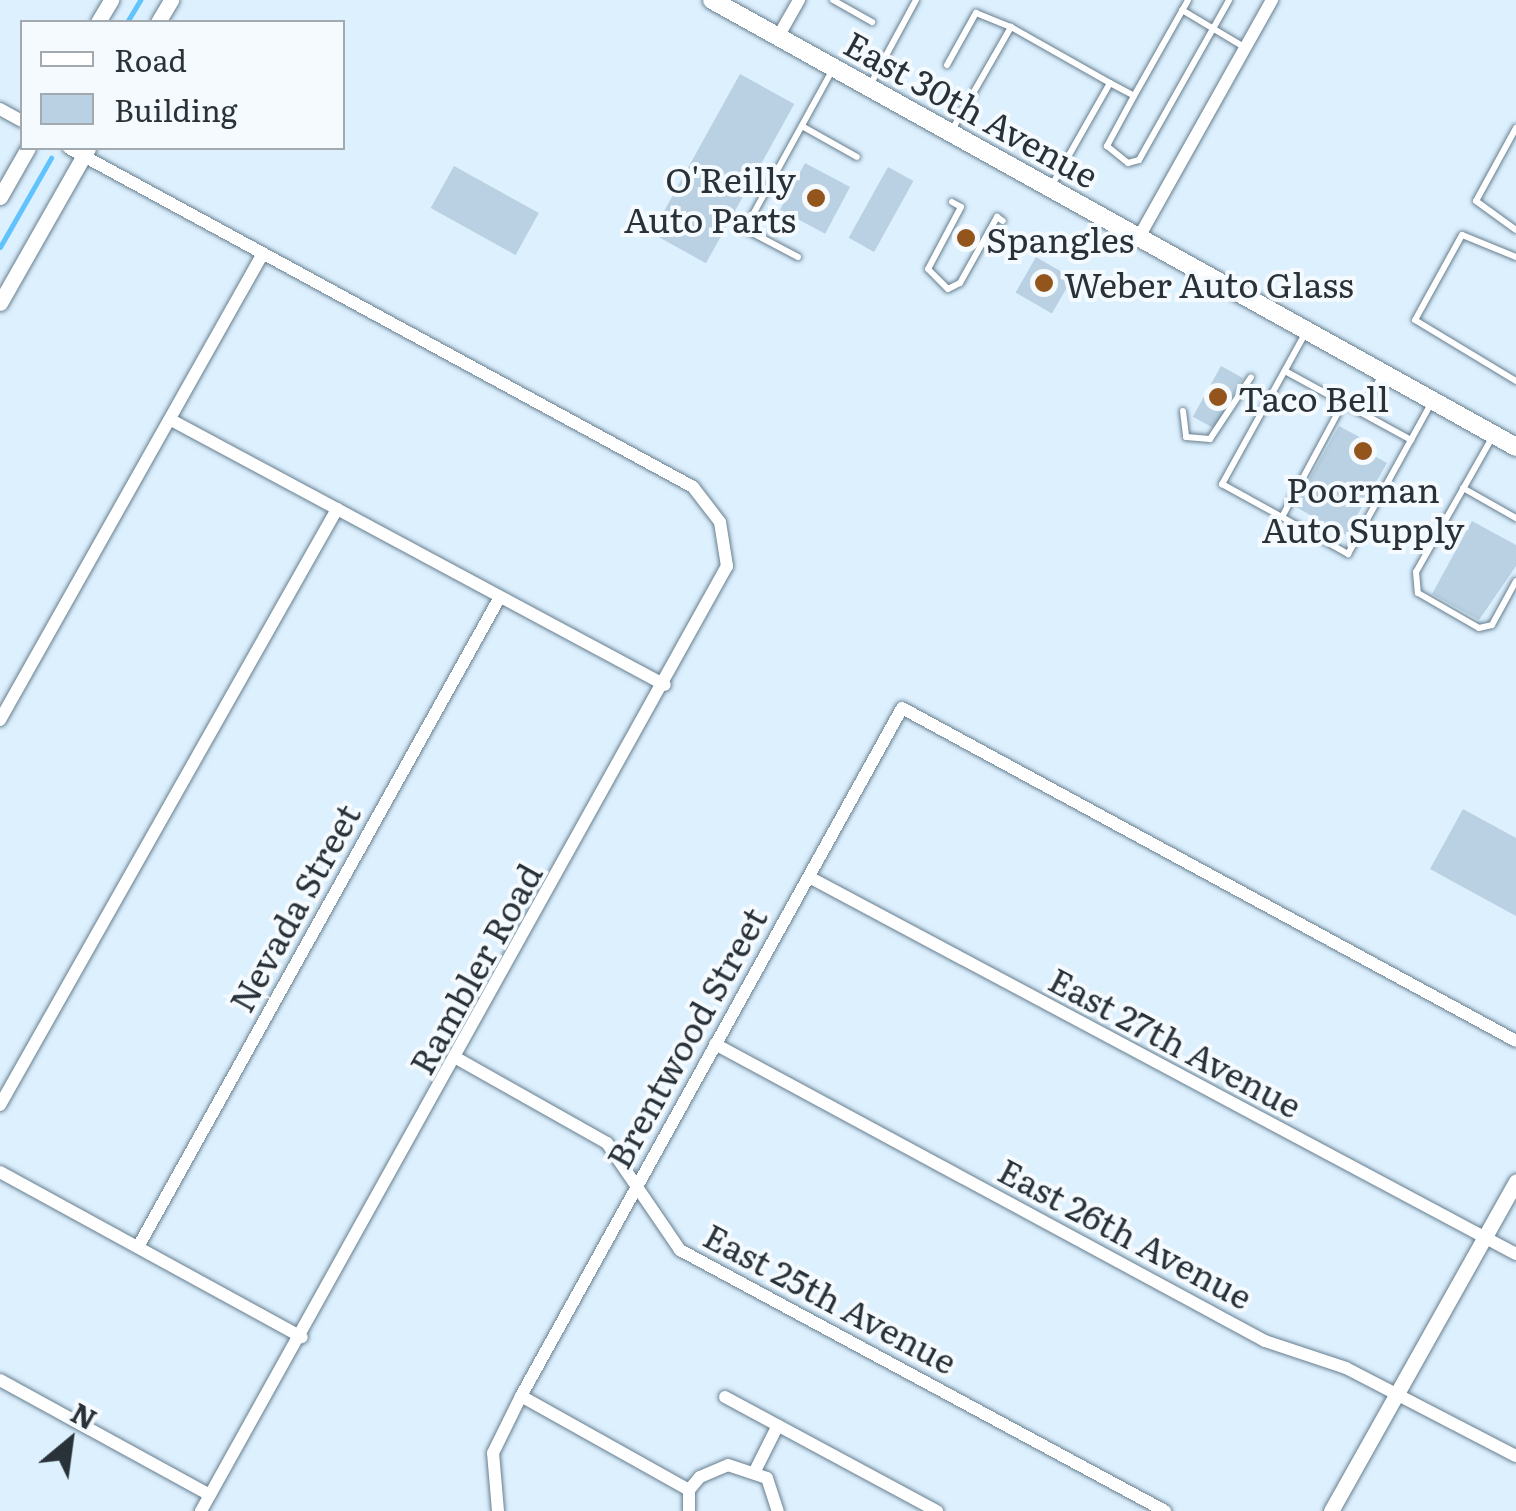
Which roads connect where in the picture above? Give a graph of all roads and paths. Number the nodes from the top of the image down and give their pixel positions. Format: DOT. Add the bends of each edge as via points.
graph roads {
  1 [pos="712,0"];
  2 [pos="798,0"];
  3 [pos="833,0"];
  4 [pos="916,0"];
  5 [pos="986,0"];
  6 [pos="1188,0"];
  7 [pos="1229,0"];
  8 [pos="1272,0"];
  9 [pos="1182,10"];
  10 [pos="981,11"];
  11 [pos="872,22"];
  12 [pos="1010,27"];
  13 [pos="1213,28"];
  14 [pos="778,37"];
  15 [pos="1246,48"];
  16 [pos="948,65"];
  17 [pos="833,68"];
  18 [pos="1110,82"];
  19 [pos="868,87"];
  20 [pos="1134,96"];
  21 [pos="802,126"];
  22 [pos="1516,128"];
  23 [pos="950,133"];
  24 [pos="27,150"];
  25 [pos="80,150"];
  26 [pos="857,158"];
  27 [pos="1050,188"];
  28 [pos="0,197"];
  29 [pos="952,202"];
  30 [pos="1003,220"];
  31 [pos="1516,230"];
  32 [pos="1139,237"];
  33 [pos="262,255"];
  34 [pos="798,257"];
  35 [pos="1516,257"];
  36 [pos="0,303"];
  37 [pos="1307,331"];
  38 [pos="1285,371"];
  39 [pos="1383,373"];
  40 [pos="1251,377"];
  41 [pos="1516,381"];
  42 [pos="1433,401"];
  43 [pos="1343,403"];
  44 [pos="1182,411"];
  45 [pos="1362,413"];
  46 [pos="173,421"];
  47 [pos="1494,434"];
  48 [pos="1411,440"];
  49 [pos="1516,447"];
  50 [pos="1464,488"];
  51 [pos="338,510"];
  52 [pos="1282,518"];
  53 [pos="1516,518"];
  54 [pos="1516,581"];
  55 [pos="500,597"];
  56 [pos="665,685"];
  57 [pos="0,720"];
  58 [pos="809,877"];
  59 [pos="1516,1040"];
  60 [pos="715,1044"];
  61 [pos="458,1059"];
  62 [pos="0,1105"];
  63 [pos="0,1172"];
  64 [pos="1516,1181"];
  65 [pos="637,1184"];
  66 [pos="1482,1240"];
  67 [pos="138,1247"];
  68 [pos="1516,1254"];
  69 [pos="302,1337"];
  70 [pos="0,1380"];
  71 [pos="1397,1392"];
  72 [pos="521,1396"];
  73 [pos="725,1397"];
  74 [pos="778,1426"];
  75 [pos="1516,1456"];
  76 [pos="755,1472"];
  77 [pos="689,1490"];
  78 [pos="210,1496"];
  79 [pos="201,1511"];
  80 [pos="498,1511"];
  81 [pos="688,1511"];
  82 [pos="778,1511"];
  83 [pos="937,1511"];
  84 [pos="1166,1511"];
  85 [pos="1331,1511"];
  1 -- 14 [label="main road, East 30th Avenue"];
  2 -- 14 [label="street"];
  3 -- 11 [label="lane"];
  4 -- 19 [label="lane"];
  5 -- 10 [label="lane"];
  6 -- 9 [label="lane"];
  7 -- 13 [label="lane"];
  8 -- 15 [label="street"];
  9 -- 13 [label="lane"];
  9 -- 20 [label="lane"];
  10 -- 12 [label="lane"];
  10 -- 16 [label="lane"];
  12 -- 18 [label="lane"];
  12 -- 23 [label="lane"];
  13 -- 15 [label="lane"];
  13 -- 20 [label="lane" via="1138,160 1128,163 1107,146"];
  14 -- 17 [label="main road, East 30th Avenue"];
  15 -- 32 [label="street"];
  17 -- 19 [label="main road, East 30th Avenue"];
  17 -- 21 [label="lane"];
  18 -- 20 [label="lane"];
  18 -- 27 [label="lane"];
  19 -- 23 [label="main road, East 30th Avenue"];
  21 -- 26 [label="lane"];
  21 -- 34 [label="lane" via="746,229"];
  22 -- 31 [label="lane" via="1476,201"];
  23 -- 27 [label="main road, East 30th Avenue"];
  24 -- 28 [label="street"];
  25 -- 33 [label="street"];
  25 -- 36 [label="street"];
  27 -- 32 [label="main road, East 30th Avenue"];
  29 -- 30 [label="lane" via="962,207 928,270 948,289 960,283 996,217"];
  32 -- 37 [label="main road, East 30th Avenue"];
  33 -- 46 [label="street"];
  33 -- 56 [label="street, Rambler Road" via="692,487 720,522 728,566"];
  35 -- 41 [label="lane" via="1462,234 1415,320"];
  37 -- 38 [label="lane"];
  37 -- 39 [label="main road, East 30th Avenue"];
  38 -- 43 [label="lane"];
  38 -- 52 [label="lane" via="1222,484"];
  39 -- 42 [label="main road, East 30th Avenue"];
  39 -- 45 [label="lane"];
  40 -- 44 [label="lane" via="1210,439 1186,436"];
  42 -- 47 [label="main road, East 30th Avenue"];
  42 -- 48 [label="lane"];
  43 -- 45 [label="lane"];
  43 -- 52 [label="lane"];
  45 -- 48 [label="lane"];
  46 -- 51 [label="street"];
  46 -- 57 [label="street"];
  47 -- 49 [label="main road, East 30th Avenue"];
  47 -- 50 [label="lane"];
  48 -- 52 [label="lane" via="1348,554"];
  50 -- 53 [label="lane"];
  50 -- 54 [label="lane" via="1416,572 1418,593 1478,628 1492,624"];
  51 -- 55 [label="street"];
  51 -- 62 [label="street"];
  55 -- 56 [label="street"];
  55 -- 67 [label="street, Nevada Street"];
  56 -- 61 [label="street, Rambler Road"];
  58 -- 59 [label="street, Brentwood Street" via="902,708"];
  58 -- 60 [label="street, Brentwood Street"];
  58 -- 66 [label="street, East 27th Avenue"];
  60 -- 65 [label="street, Brentwood Street"];
  60 -- 71 [label="street, East 26th Avenue" via="1265,1342"];
  61 -- 65 [label="street, East 25th Avenue" via="607,1143"];
  61 -- 69 [label="street, Rambler Road"];
  63 -- 67 [label="street"];
  64 -- 66 [label="street"];
  65 -- 72 [label="street, Brentwood Street"];
  65 -- 84 [label="street, East 25th Avenue" via="680,1250"];
  66 -- 68 [label="street, East 27th Avenue"];
  66 -- 71 [label="street"];
  67 -- 69 [label="street"];
  69 -- 78 [label="street, Rambler Road"];
  70 -- 78 [label="street"];
  71 -- 75 [label="street, East 26th Avenue"];
  71 -- 85 [label="street"];
  72 -- 77 [label="street"];
  72 -- 80 [label="street, Brentwood Street" via="493,1453"];
  73 -- 74 [label="street"];
  74 -- 76 [label="street"];
  74 -- 83 [label="street"];
  76 -- 77 [label="street" via="709,1470"];
  76 -- 82 [label="street" via="767,1478"];
  77 -- 81 [label="street"];
  78 -- 79 [label="street, Rambler Road"];
}
